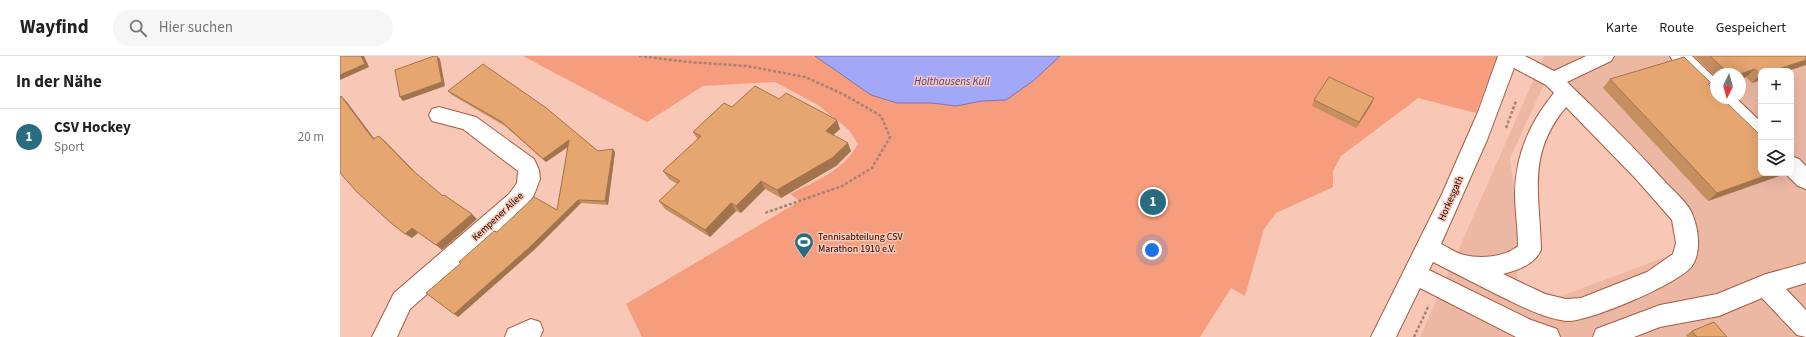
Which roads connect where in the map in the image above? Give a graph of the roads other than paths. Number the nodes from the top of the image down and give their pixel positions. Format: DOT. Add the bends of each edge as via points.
graph roads {
  1 [pos="1509,56"];
  2 [pos="1604,56"];
  3 [pos="1680,56"];
  4 [pos="1710,85"];
  5 [pos="1560,86"];
  6 [pos="1729,104"];
  7 [pos="439,115"];
  8 [pos="1758,132"];
  9 [pos="1794,168"];
  10 [pos="1806,180"];
  11 [pos="1427,248"];
  12 [pos="1457,263"];
  13 [pos="1806,273"];
  14 [pos="1415,274"];
  15 [pos="1766,285"];
  16 [pos="1806,327"];
  17 [pos="384,337"];
  18 [pos="1383,337"];
  19 [pos="1548,337"];
  20 [pos="1605,337"];
  1 -- 5 [label="street"];
  1 -- 11 [label="street, Horkesgath" via="1490,108"];
  2 -- 5 [label="street"];
  3 -- 4 [label="street"];
  5 -- 12 [label="street" via="1552,109 1539,130 1527,168 1530,250 1522,258 1492,266 1475,267"];
  5 -- 12 [label="street" via="1682,216 1686,243 1683,260 1655,279 1629,291 1581,309 1566,310 1536,301"];
  6 -- 8 [label="street"];
  7 -- 17 [label="street, Kempener Allee" via="469,123 526,165 530,171 530,179 517,201 402,301"];
  9 -- 10 [label="street"];
  11 -- 12 [label="street"];
  11 -- 14 [label="street, Horkesgath"];
  13 -- 15 [label="street"];
  14 -- 18 [label="street, Horkesgath"];
  14 -- 19 [label="street" via="1524,329"];
  15 -- 16 [label="street"];
  15 -- 20 [label="street" via="1719,304 1660,316"];
}
